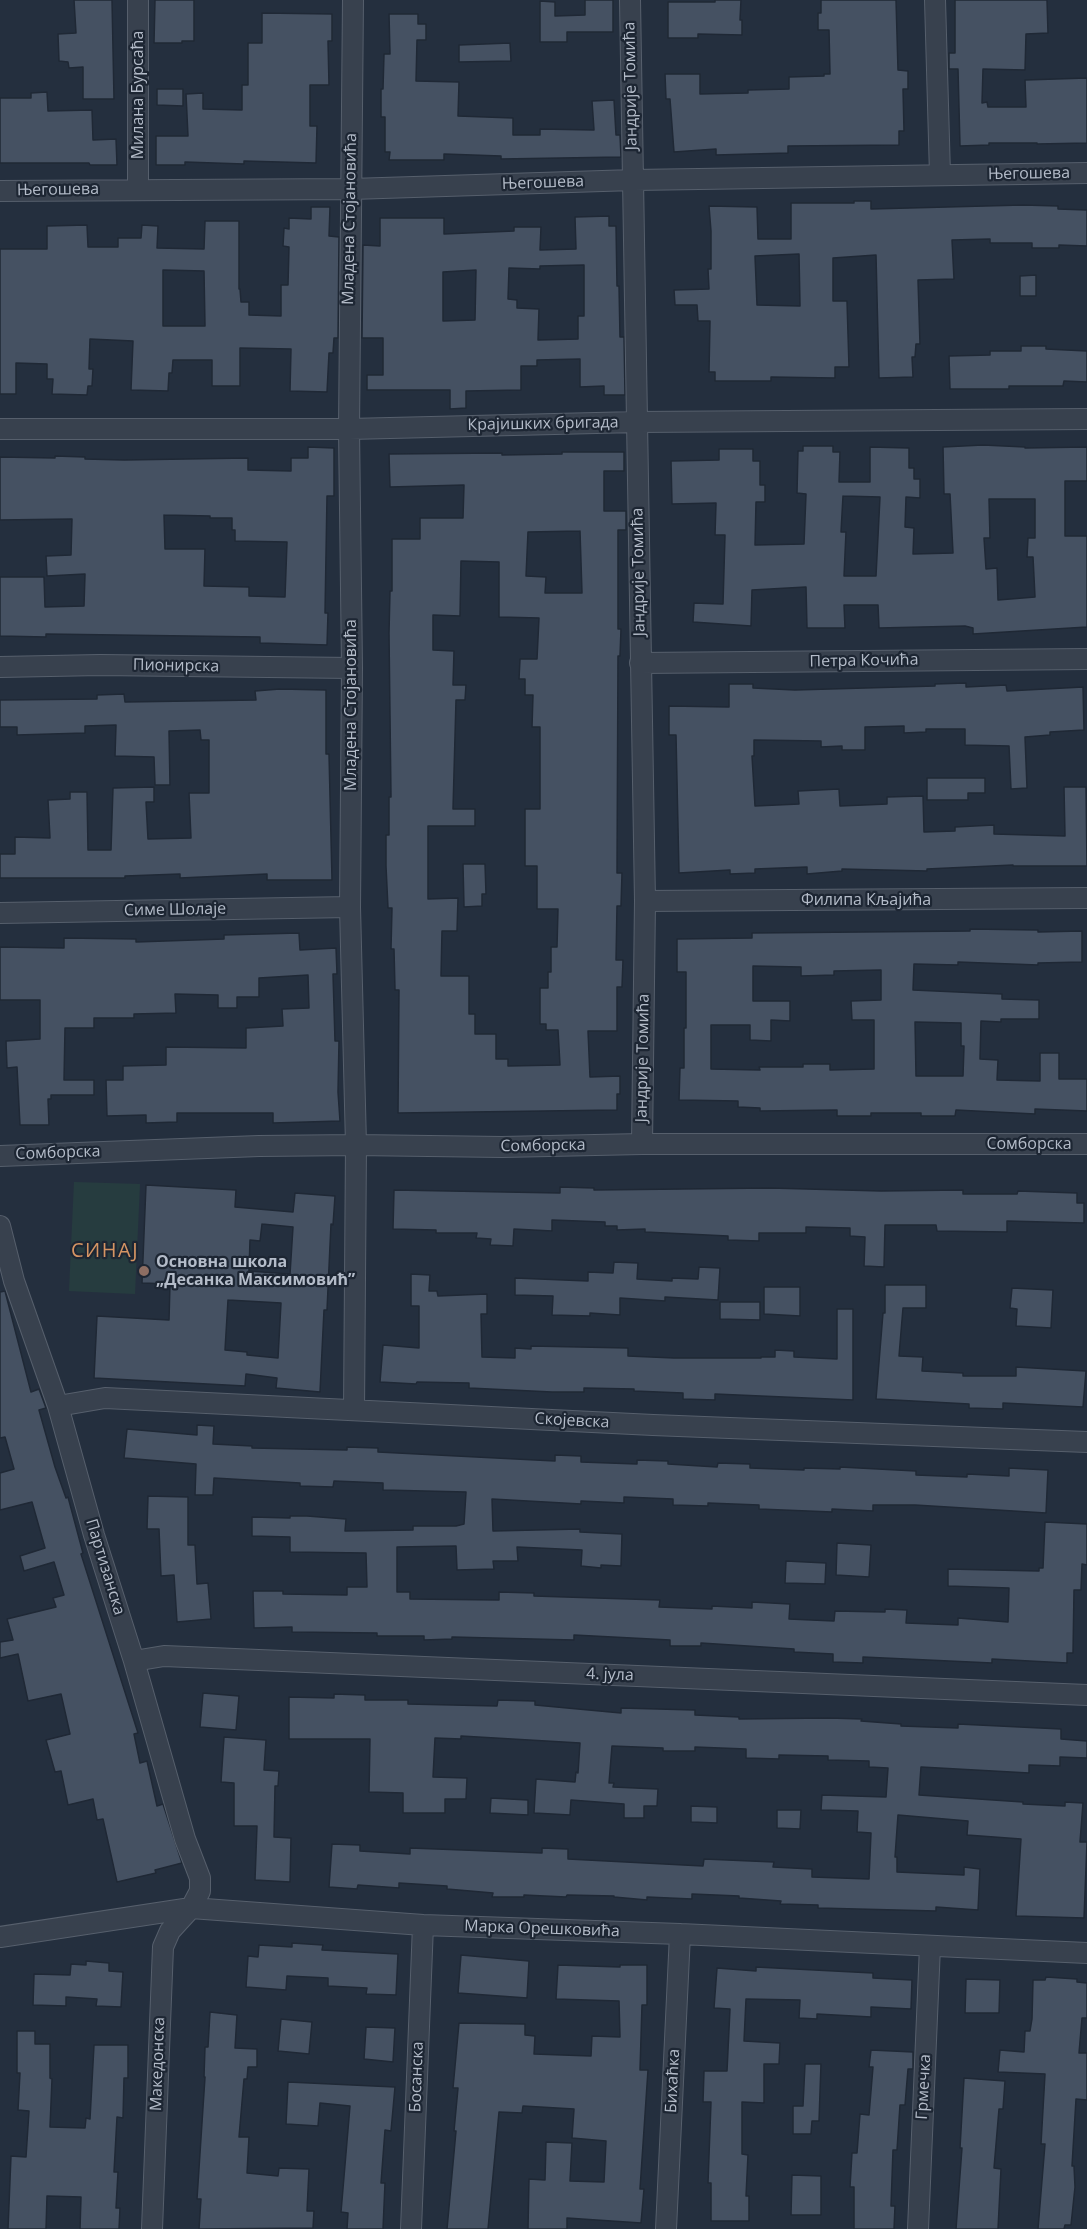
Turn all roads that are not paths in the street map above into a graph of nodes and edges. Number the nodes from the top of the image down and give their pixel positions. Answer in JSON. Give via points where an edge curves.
{"nodes":[{"id":1,"x":138,"y":0,"type":"edge"},
{"id":2,"x":353,"y":0,"type":"edge"},
{"id":3,"x":630,"y":0,"type":"edge"},
{"id":4,"x":935,"y":0,"type":"edge"},
{"id":5,"x":1087,"y":173,"type":"edge"},
{"id":6,"x":940,"y":175,"type":"junction"},
{"id":7,"x":634,"y":180,"type":"junction"},
{"id":8,"x":138,"y":189,"type":"junction"},
{"id":9,"x":351,"y":189,"type":"junction"},
{"id":10,"x":0,"y":190,"type":"edge"},
{"id":11,"x":1087,"y":419,"type":"edge"},
{"id":12,"x":636,"y":422,"type":"junction"},
{"id":13,"x":0,"y":429,"type":"edge"},
{"id":14,"x":349,"y":429,"type":"junction"},
{"id":15,"x":1087,"y":659,"type":"edge"},
{"id":16,"x":640,"y":663,"type":"junction"},
{"id":17,"x":0,"y":667,"type":"edge"},
{"id":18,"x":352,"y":668,"type":"junction"},
{"id":19,"x":1087,"y":898,"type":"edge"},
{"id":20,"x":645,"y":901,"type":"junction"},
{"id":21,"x":350,"y":907,"type":"junction"},
{"id":22,"x":0,"y":913,"type":"edge"},
{"id":23,"x":642,"y":1144,"type":"junction"},
{"id":24,"x":1087,"y":1144,"type":"edge"},
{"id":25,"x":356,"y":1145,"type":"junction"},
{"id":26,"x":0,"y":1155,"type":"edge"},
{"id":27,"x":0,"y":1226,"type":"edge"},
{"id":28,"x":58,"y":1406,"type":"junction"},
{"id":29,"x":354,"y":1410,"type":"junction"},
{"id":30,"x":1087,"y":1442,"type":"edge"},
{"id":31,"x":134,"y":1661,"type":"junction"},
{"id":32,"x":1087,"y":1695,"type":"edge"},
{"id":33,"x":191,"y":1908,"type":"junction"},
{"id":34,"x":423,"y":1924,"type":"junction"},
{"id":35,"x":680,"y":1934,"type":"junction"},
{"id":36,"x":0,"y":1937,"type":"edge"},
{"id":37,"x":930,"y":1946,"type":"junction"},
{"id":38,"x":1087,"y":1953,"type":"edge"},
{"id":39,"x":152,"y":2229,"type":"edge"},
{"id":40,"x":411,"y":2229,"type":"edge"},
{"id":41,"x":666,"y":2229,"type":"edge"},
{"id":42,"x":918,"y":2229,"type":"edge"}],
"edges":[{"from":1,"to":8,"type":"street","name":"Милана Бурсаћа"},
{"from":2,"to":9,"type":"street","name":"Младена Стојановића"},
{"from":3,"to":7,"type":"street","name":"Јандрије Томића"},
{"from":4,"to":6,"type":"street"},
{"from":5,"to":6,"type":"street","name":"Његошева"},
{"from":6,"to":7,"type":"street","name":"Његошева"},
{"from":7,"to":9,"type":"street","name":"Његошева"},
{"from":7,"to":12,"type":"street","name":"Јандрије Томића"},
{"from":8,"to":9,"type":"street","name":"Његошева"},
{"from":8,"to":10,"type":"street","name":"Његошева"},
{"from":9,"to":14,"type":"street","name":"Младена Стојановића"},
{"from":11,"to":12,"type":"street","name":"Крајишких бригада"},
{"from":12,"to":14,"type":"street","name":"Крајишких бригада"},
{"from":12,"to":16,"type":"street","name":"Јандрије Томића"},
{"from":13,"to":14,"type":"street","name":"Крајишких бригада"},
{"from":14,"to":18,"type":"street","name":"Младена Стојановића"},
{"from":15,"to":16,"type":"street","name":"Петра Кочића"},
{"from":16,"to":20,"type":"street","name":"Јандрије Томића"},
{"from":17,"to":18,"type":"street","name":"Пионирска"},
{"from":18,"to":21,"type":"street","name":"Младена Стојановића"},
{"from":19,"to":20,"type":"street","name":"Филипа Кљајића"},
{"from":20,"to":23,"type":"street","name":"Јандрије Томића"},
{"from":21,"to":22,"type":"street","name":"Симе Шолаје"},
{"from":21,"to":25,"type":"street","name":"Младена Стојановића"},
{"from":23,"to":24,"type":"street","name":"Сомборска"},
{"from":23,"to":25,"type":"street","name":"Сомборска"},
{"from":25,"to":26,"type":"street","name":"Сомборска"},
{"from":25,"to":29,"type":"street","name":"Младена Стојановића"},
{"from":27,"to":28,"type":"street","name":"Партизанска","via":[[14,1281]]},
{"from":28,"to":29,"type":"street","name":"Скојевска","via":[[105,1398]]},
{"from":28,"to":31,"type":"street","name":"Партизанска"},
{"from":29,"to":30,"type":"street","name":"Скојевска"},
{"from":31,"to":32,"type":"street","name":"4. јула","via":[[164,1656]]},
{"from":31,"to":33,"type":"street","name":"Партизанска","via":[[185,1839],[198,1868],[200,1891]]},
{"from":33,"to":34,"type":"street","name":"Марка Орешковића"},
{"from":33,"to":36,"type":"street","name":"Марка Орешковића"},
{"from":33,"to":39,"type":"street","name":"Македонска","via":[[170,1931],[163,1947]]},
{"from":34,"to":35,"type":"street","name":"Марка Орешковића"},
{"from":34,"to":40,"type":"street","name":"Босанска"},
{"from":35,"to":37,"type":"street","name":"Марка Орешковића"},
{"from":35,"to":41,"type":"street","name":"Бихаћка"},
{"from":37,"to":38,"type":"street","name":"Марка Орешковића"},
{"from":37,"to":42,"type":"street","name":"Грмечка"}]}
